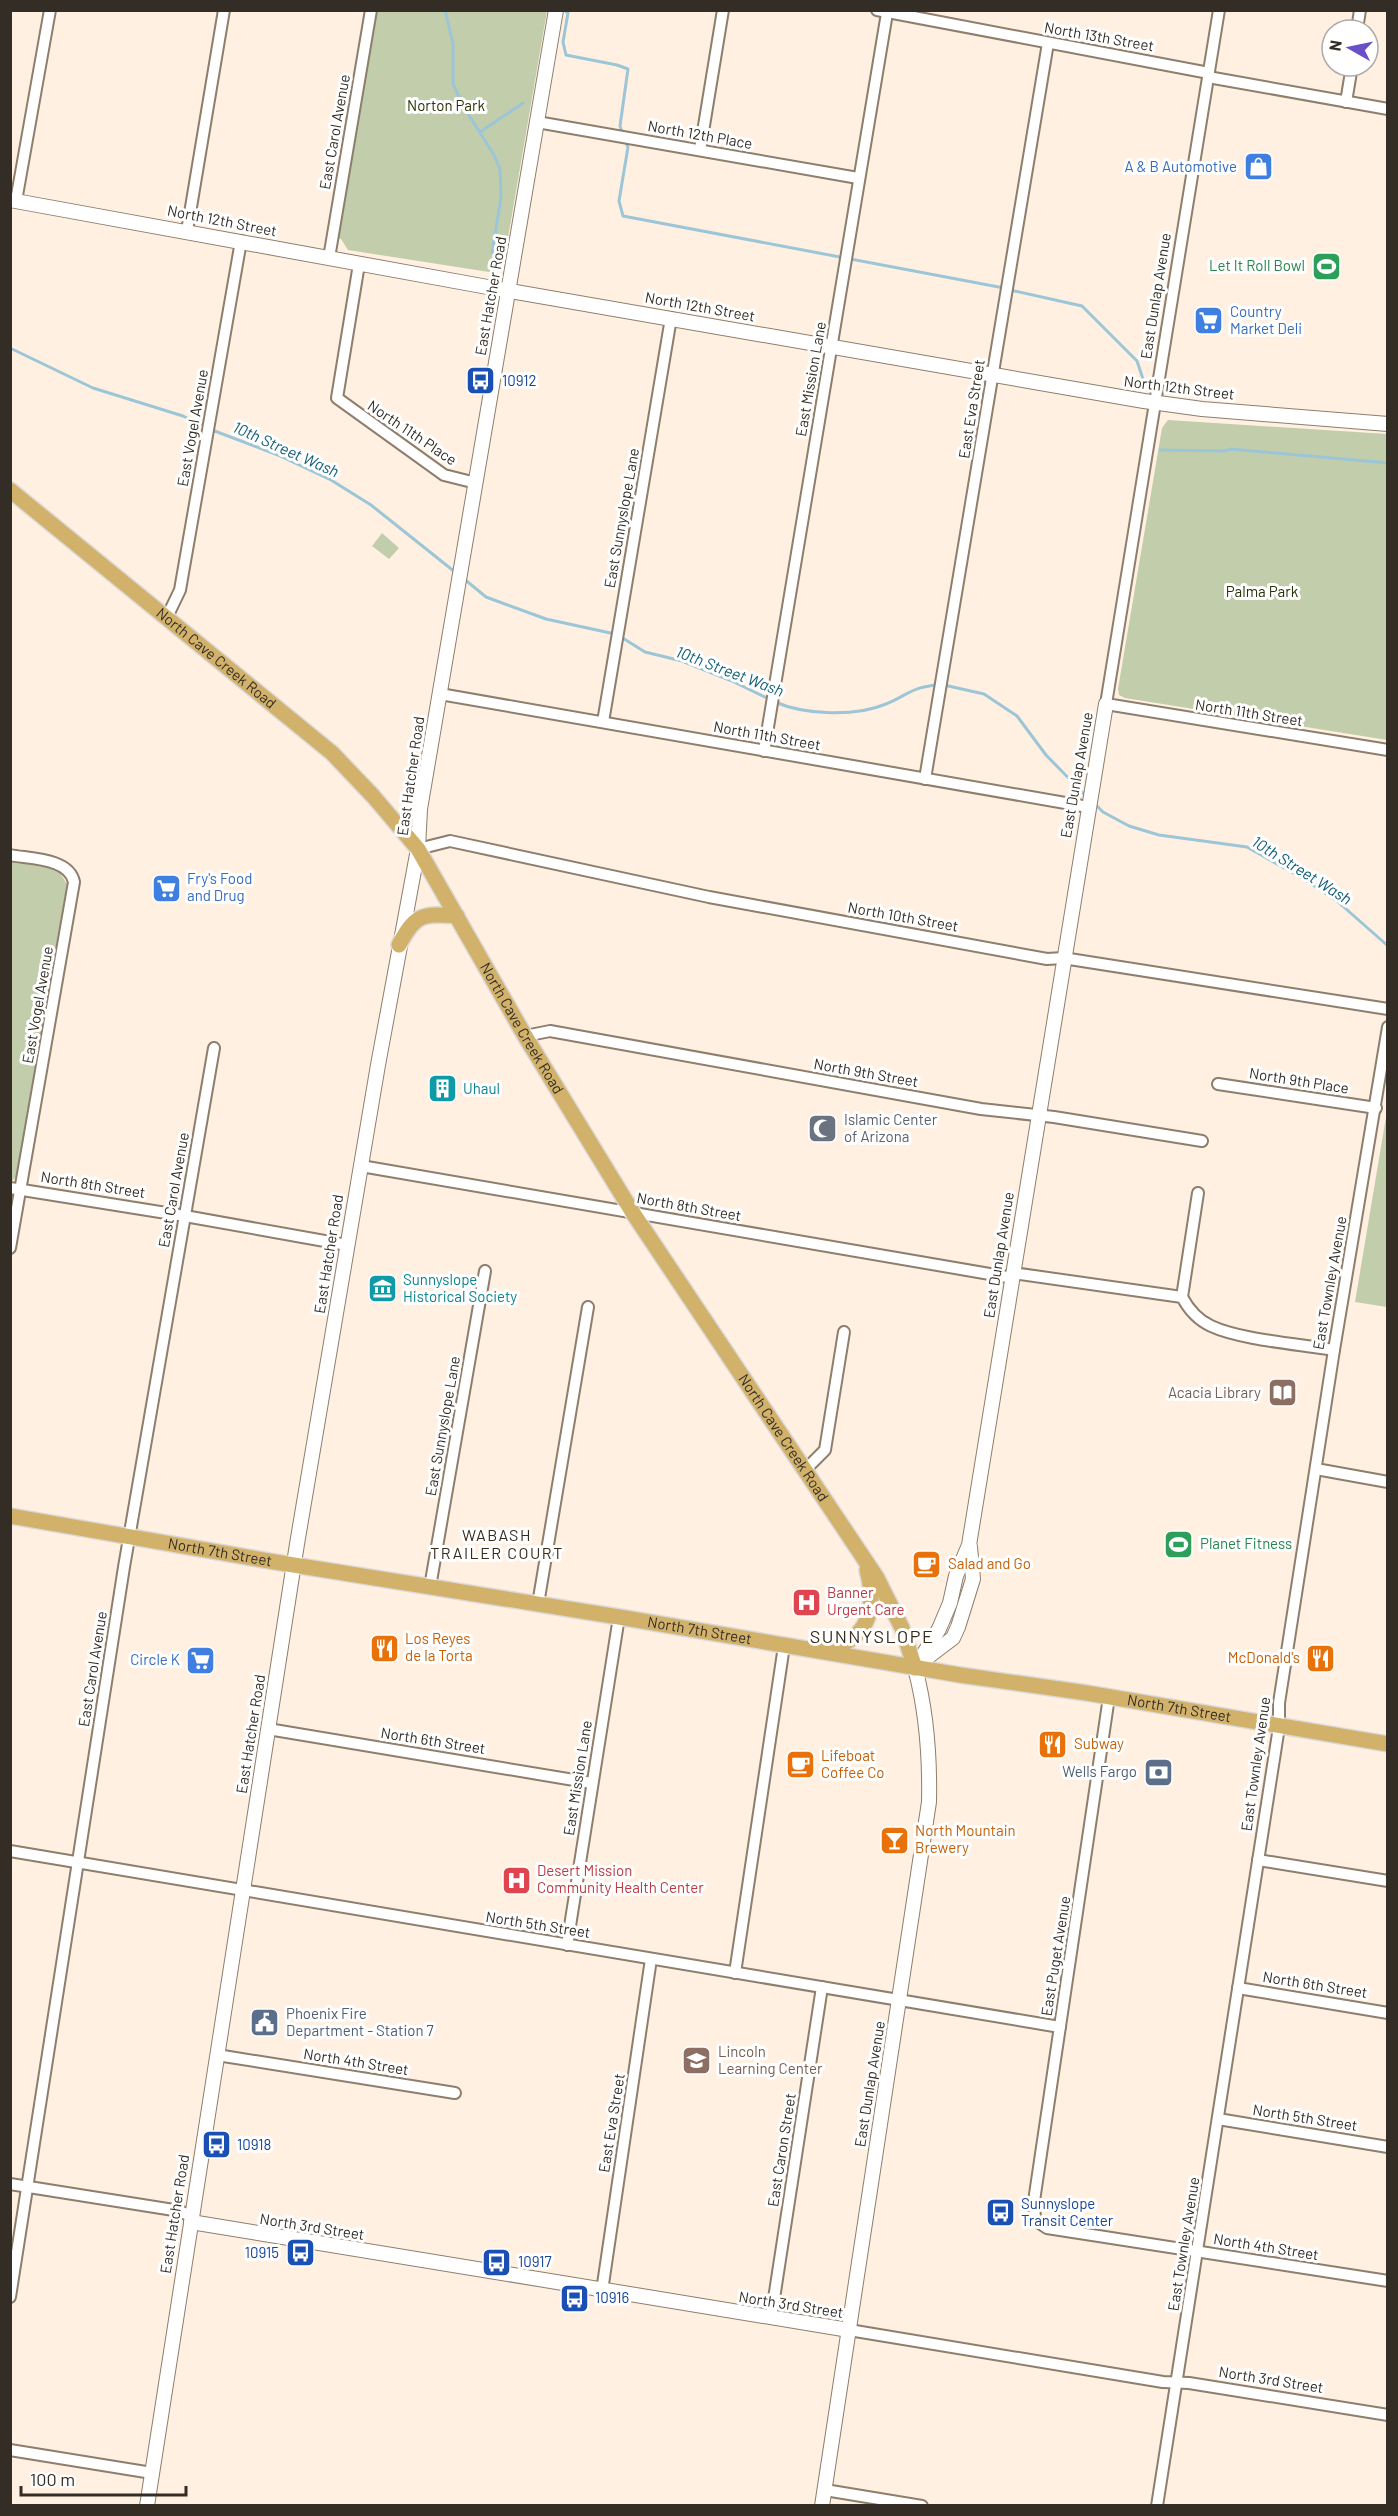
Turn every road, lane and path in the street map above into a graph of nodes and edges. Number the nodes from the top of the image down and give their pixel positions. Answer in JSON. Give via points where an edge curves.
{"nodes":[{"id":1,"x":50,"y":10,"type":"edge"},
{"id":2,"x":224,"y":10,"type":"edge"},
{"id":3,"x":371,"y":10,"type":"edge"},
{"id":4,"x":556,"y":10,"type":"edge"},
{"id":5,"x":723,"y":10,"type":"edge"},
{"id":6,"x":1219,"y":10,"type":"edge"},
{"id":7,"x":882,"y":12,"type":"edge"},
{"id":8,"x":1048,"y":43,"type":"junction"},
{"id":9,"x":1209,"y":75,"type":"junction"},
{"id":10,"x":1350,"y":78,"type":"edge"},
{"id":11,"x":1346,"y":102,"type":"junction"},
{"id":12,"x":1388,"y":109,"type":"edge"},
{"id":13,"x":537,"y":122,"type":"junction"},
{"id":14,"x":700,"y":150,"type":"junction"},
{"id":15,"x":858,"y":178,"type":"junction"},
{"id":16,"x":13,"y":200,"type":"edge"},
{"id":17,"x":187,"y":231,"type":"junction"},
{"id":18,"x":241,"y":241,"type":"junction"},
{"id":19,"x":329,"y":258,"type":"junction"},
{"id":20,"x":359,"y":264,"type":"junction"},
{"id":21,"x":509,"y":290,"type":"junction"},
{"id":22,"x":671,"y":318,"type":"junction"},
{"id":23,"x":831,"y":348,"type":"junction"},
{"id":24,"x":992,"y":376,"type":"junction"},
{"id":25,"x":1156,"y":403,"type":"junction"},
{"id":26,"x":1388,"y":424,"type":"edge"},
{"id":27,"x":476,"y":483,"type":"junction"},
{"id":28,"x":10,"y":490,"type":"edge"},
{"id":29,"x":167,"y":616,"type":"junction"},
{"id":30,"x":440,"y":694,"type":"junction"},
{"id":31,"x":1106,"y":704,"type":"junction"},
{"id":32,"x":603,"y":722,"type":"junction"},
{"id":33,"x":1388,"y":750,"type":"edge"},
{"id":34,"x":764,"y":751,"type":"junction"},
{"id":35,"x":925,"y":779,"type":"junction"},
{"id":36,"x":1088,"y":807,"type":"junction"},
{"id":37,"x":418,"y":849,"type":"junction"},
{"id":38,"x":10,"y":855,"type":"edge"},
{"id":39,"x":457,"y":916,"type":"junction"},
{"id":40,"x":399,"y":945,"type":"junction"},
{"id":41,"x":1063,"y":958,"type":"junction"},
{"id":42,"x":1388,"y":1009,"type":"edge"},
{"id":43,"x":1388,"y":1027,"type":"edge"},
{"id":44,"x":525,"y":1036,"type":"junction"},
{"id":45,"x":214,"y":1048,"type":"dead end"},
{"id":46,"x":1218,"y":1084,"type":"dead end"},
{"id":47,"x":1376,"y":1108,"type":"junction"},
{"id":48,"x":1038,"y":1116,"type":"junction"},
{"id":49,"x":1202,"y":1141,"type":"dead end"},
{"id":50,"x":361,"y":1166,"type":"junction"},
{"id":51,"x":16,"y":1188,"type":"edge"},
{"id":52,"x":1198,"y":1193,"type":"dead end"},
{"id":53,"x":633,"y":1213,"type":"junction"},
{"id":54,"x":185,"y":1216,"type":"junction"},
{"id":55,"x":347,"y":1245,"type":"junction"},
{"id":56,"x":10,"y":1248,"type":"edge"},
{"id":57,"x":485,"y":1271,"type":"dead end"},
{"id":58,"x":1013,"y":1275,"type":"junction"},
{"id":59,"x":1182,"y":1297,"type":"junction"},
{"id":60,"x":588,"y":1306,"type":"dead end"},
{"id":61,"x":843,"y":1332,"type":"dead end"},
{"id":62,"x":1334,"y":1350,"type":"junction"},
{"id":63,"x":1316,"y":1469,"type":"junction"},
{"id":64,"x":804,"y":1471,"type":"junction"},
{"id":65,"x":1388,"y":1482,"type":"edge"},
{"id":66,"x":10,"y":1516,"type":"edge"},
{"id":67,"x":130,"y":1537,"type":"junction"},
{"id":68,"x":864,"y":1558,"type":"junction"},
{"id":69,"x":294,"y":1565,"type":"junction"},
{"id":70,"x":430,"y":1587,"type":"junction"},
{"id":71,"x":538,"y":1604,"type":"junction"},
{"id":72,"x":619,"y":1617,"type":"junction"},
{"id":73,"x":784,"y":1646,"type":"junction"},
{"id":74,"x":816,"y":1652,"type":"junction"},
{"id":75,"x":915,"y":1668,"type":"junction"},
{"id":76,"x":1109,"y":1697,"type":"junction"},
{"id":77,"x":1279,"y":1727,"type":"junction"},
{"id":78,"x":268,"y":1729,"type":"junction"},
{"id":79,"x":1388,"y":1744,"type":"edge"},
{"id":80,"x":592,"y":1783,"type":"junction"},
{"id":81,"x":10,"y":1851,"type":"edge"},
{"id":82,"x":1258,"y":1860,"type":"junction"},
{"id":83,"x":78,"y":1864,"type":"junction"},
{"id":84,"x":1388,"y":1881,"type":"edge"},
{"id":85,"x":243,"y":1891,"type":"junction"},
{"id":86,"x":567,"y":1945,"type":"junction"},
{"id":87,"x":651,"y":1959,"type":"junction"},
{"id":88,"x":735,"y":1973,"type":"junction"},
{"id":89,"x":822,"y":1987,"type":"junction"},
{"id":90,"x":1238,"y":1988,"type":"junction"},
{"id":91,"x":900,"y":1999,"type":"junction"},
{"id":92,"x":1388,"y":2013,"type":"edge"},
{"id":93,"x":1060,"y":2027,"type":"junction"},
{"id":94,"x":217,"y":2055,"type":"junction"},
{"id":95,"x":455,"y":2093,"type":"dead end"},
{"id":96,"x":1218,"y":2119,"type":"junction"},
{"id":97,"x":1388,"y":2147,"type":"edge"},
{"id":98,"x":10,"y":2184,"type":"edge"},
{"id":99,"x":28,"y":2187,"type":"junction"},
{"id":100,"x":191,"y":2220,"type":"junction"},
{"id":101,"x":1035,"y":2220,"type":"joint"},
{"id":102,"x":1198,"y":2251,"type":"junction"},
{"id":103,"x":1388,"y":2281,"type":"edge"},
{"id":104,"x":602,"y":2291,"type":"junction"},
{"id":105,"x":10,"y":2296,"type":"edge"},
{"id":106,"x":771,"y":2318,"type":"junction"},
{"id":107,"x":849,"y":2330,"type":"junction"},
{"id":108,"x":1176,"y":2383,"type":"junction"},
{"id":109,"x":1388,"y":2415,"type":"edge"},
{"id":110,"x":10,"y":2450,"type":"edge"},
{"id":111,"x":152,"y":2474,"type":"junction"},
{"id":112,"x":825,"y":2490,"type":"junction"},
{"id":113,"x":147,"y":2505,"type":"edge"},
{"id":114,"x":822,"y":2505,"type":"edge"},
{"id":115,"x":922,"y":2505,"type":"edge"},
{"id":116,"x":1157,"y":2505,"type":"edge"}],
"edges":[{"from":1,"to":16,"type":"street"},
{"from":2,"to":17,"type":"street"},
{"from":3,"to":19,"type":"street","name":"East Carol Avenue"},
{"from":4,"to":13,"type":"street","name":"East Hatcher Road"},
{"from":5,"to":14,"type":"street"},
{"from":6,"to":9,"type":"street","name":"East Dunlap Avenue"},
{"from":7,"to":8,"type":"street","name":"North 13th Street"},
{"from":7,"to":15,"type":"street","name":"East Mission Lane"},
{"from":8,"to":9,"type":"street","name":"North 13th Street"},
{"from":8,"to":24,"type":"street","name":"East Eva Street"},
{"from":9,"to":11,"type":"street","name":"North 13th Street"},
{"from":9,"to":25,"type":"street","name":"East Dunlap Avenue"},
{"from":10,"to":11,"type":"street"},
{"from":11,"to":12,"type":"street","name":"North 13th Street"},
{"from":13,"to":14,"type":"street","name":"North 12th Place"},
{"from":13,"to":21,"type":"street","name":"East Hatcher Road"},
{"from":14,"to":15,"type":"street","name":"North 12th Place"},
{"from":15,"to":23,"type":"street","name":"East Mission Lane"},
{"from":16,"to":17,"type":"street","name":"North 12th Street"},
{"from":17,"to":18,"type":"street","name":"North 12th Street"},
{"from":18,"to":19,"type":"street","name":"North 12th Street"},
{"from":18,"to":29,"type":"street","name":"East Vogel Avenue","via":[[180,590]]},
{"from":19,"to":20,"type":"street","name":"North 12th Street"},
{"from":20,"to":21,"type":"street","name":"North 12th Street"},
{"from":20,"to":27,"type":"street","name":"North 11th Place","via":[[337,398],[438,472]]},
{"from":21,"to":22,"type":"street","name":"North 12th Street"},
{"from":21,"to":27,"type":"street","name":"East Hatcher Road"},
{"from":22,"to":23,"type":"street","name":"North 12th Street"},
{"from":22,"to":32,"type":"street","name":"East Sunnyslope Lane"},
{"from":23,"to":24,"type":"street","name":"North 12th Street"},
{"from":23,"to":34,"type":"street","name":"East Mission Lane"},
{"from":24,"to":25,"type":"street","name":"North 12th Street"},
{"from":24,"to":35,"type":"street","name":"East Eva Street"},
{"from":25,"to":26,"type":"street","name":"North 12th Street"},
{"from":25,"to":31,"type":"street","name":"East Dunlap Avenue"},
{"from":27,"to":30,"type":"street","name":"East Hatcher Road"},
{"from":28,"to":29,"type":"main road","name":"North Cave Creek Road"},
{"from":29,"to":37,"type":"main road","name":"North Cave Creek Road","via":[[332,753]]},
{"from":30,"to":32,"type":"street","name":"North 11th Street"},
{"from":30,"to":37,"type":"street","name":"East Hatcher Road","via":[[420,809]]},
{"from":31,"to":33,"type":"street","name":"North 11th Street"},
{"from":31,"to":36,"type":"street","name":"East Dunlap Avenue"},
{"from":32,"to":34,"type":"street","name":"North 11th Street"},
{"from":34,"to":35,"type":"street","name":"North 11th Street"},
{"from":35,"to":36,"type":"street","name":"North 11th Street"},
{"from":36,"to":41,"type":"street","name":"East Dunlap Avenue"},
{"from":37,"to":39,"type":"main road","name":"North Cave Creek Road"},
{"from":37,"to":40,"type":"street","name":"East Hatcher Road"},
{"from":37,"to":41,"type":"street","name":"North 10th Street","via":[[450,840],[709,897],[1047,959]]},
{"from":38,"to":51,"type":"street","name":"East Vogel Avenue","via":[[63,866],[73,874],[74,889]]},
{"from":39,"to":40,"type":"main road","via":[[423,916],[407,929]]},
{"from":39,"to":44,"type":"main road","name":"North Cave Creek Road"},
{"from":40,"to":50,"type":"street","name":"East Hatcher Road"},
{"from":41,"to":42,"type":"street","name":"North 10th Street"},
{"from":41,"to":48,"type":"street","name":"East Dunlap Avenue"},
{"from":43,"to":47,"type":"street","name":"East Townley Avenue"},
{"from":44,"to":48,"type":"street","name":"North 9th Street","via":[[550,1031]]},
{"from":44,"to":53,"type":"main road","name":"North Cave Creek Road"},
{"from":45,"to":54,"type":"street","name":"East Carol Avenue"},
{"from":46,"to":47,"type":"street","name":"North 9th Place"},
{"from":47,"to":62,"type":"street","name":"East Townley Avenue"},
{"from":48,"to":49,"type":"street","name":"North 9th Street"},
{"from":48,"to":58,"type":"street","name":"East Dunlap Avenue"},
{"from":50,"to":53,"type":"street","name":"North 8th Street"},
{"from":50,"to":55,"type":"street","name":"East Hatcher Road"},
{"from":51,"to":54,"type":"street","name":"North 8th Street"},
{"from":51,"to":56,"type":"street","name":"East Vogel Avenue"},
{"from":52,"to":59,"type":"street"},
{"from":53,"to":58,"type":"street","name":"North 8th Street"},
{"from":53,"to":64,"type":"main road","name":"North Cave Creek Road"},
{"from":54,"to":55,"type":"street","name":"North 8th Street"},
{"from":54,"to":67,"type":"street","name":"East Carol Avenue"},
{"from":55,"to":69,"type":"street","name":"East Hatcher Road"},
{"from":57,"to":70,"type":"street","name":"East Sunnyslope Lane"},
{"from":58,"to":59,"type":"street","name":"North 8th Street"},
{"from":58,"to":75,"type":"street","name":"East Dunlap Avenue","via":[[969,1545],[939,1629]]},
{"from":59,"to":62,"type":"street","via":[[1189,1309],[1213,1327]]},
{"from":60,"to":71,"type":"street"},
{"from":61,"to":64,"type":"street","via":[[825,1450]]},
{"from":62,"to":63,"type":"street","name":"East Townley Avenue"},
{"from":63,"to":65,"type":"street"},
{"from":63,"to":77,"type":"street","name":"East Townley Avenue","via":[[1279,1703]]},
{"from":64,"to":68,"type":"main road","name":"North Cave Creek Road"},
{"from":66,"to":67,"type":"main road","name":"North 7th Street"},
{"from":67,"to":69,"type":"main road","name":"North 7th Street"},
{"from":67,"to":83,"type":"street","name":"East Carol Avenue"},
{"from":68,"to":74,"type":"main road","via":[[870,1595],[862,1630],[837,1648]]},
{"from":68,"to":75,"type":"main road","name":"North Cave Creek Road","via":[[890,1603]]},
{"from":69,"to":70,"type":"main road","name":"North 7th Street"},
{"from":69,"to":78,"type":"street","name":"East Hatcher Road"},
{"from":70,"to":71,"type":"main road","name":"North 7th Street"},
{"from":71,"to":72,"type":"main road","name":"North 7th Street"},
{"from":72,"to":73,"type":"main road","name":"North 7th Street"},
{"from":72,"to":80,"type":"street","name":"East Mission Lane"},
{"from":73,"to":74,"type":"main road","name":"North 7th Street"},
{"from":73,"to":88,"type":"street"},
{"from":74,"to":75,"type":"main road","name":"North 7th Street"},
{"from":75,"to":76,"type":"main road","name":"North 7th Street"},
{"from":75,"to":91,"type":"street","name":"East Dunlap Avenue","via":[[928,1730],[929,1802]]},
{"from":76,"to":77,"type":"main road","name":"North 7th Street"},
{"from":76,"to":93,"type":"street","name":"East Puget Avenue"},
{"from":77,"to":79,"type":"main road","name":"North 7th Street"},
{"from":77,"to":82,"type":"street","name":"East Townley Avenue"},
{"from":78,"to":80,"type":"street","name":"North 6th Street"},
{"from":78,"to":85,"type":"street","name":"East Hatcher Road"},
{"from":80,"to":86,"type":"street","name":"East Mission Lane"},
{"from":81,"to":83,"type":"street","name":"North 5th Street"},
{"from":82,"to":84,"type":"street"},
{"from":82,"to":90,"type":"street","name":"East Townley Avenue"},
{"from":83,"to":85,"type":"street","name":"North 5th Street"},
{"from":83,"to":99,"type":"street","name":"East Carol Avenue"},
{"from":85,"to":86,"type":"street","name":"North 5th Street"},
{"from":85,"to":94,"type":"street","name":"East Hatcher Road"},
{"from":86,"to":87,"type":"street","name":"North 5th Street"},
{"from":87,"to":88,"type":"street","name":"North 5th Street"},
{"from":87,"to":104,"type":"street","name":"East Eva Street"},
{"from":88,"to":89,"type":"street","name":"North 5th Street"},
{"from":89,"to":91,"type":"street","name":"North 5th Street"},
{"from":89,"to":106,"type":"street","name":"East Caron Street"},
{"from":90,"to":92,"type":"street","name":"North 6th Street"},
{"from":90,"to":96,"type":"street","name":"East Townley Avenue"},
{"from":91,"to":93,"type":"street","name":"North 5th Street"},
{"from":91,"to":107,"type":"street","name":"East Dunlap Avenue"},
{"from":93,"to":101,"type":"street","name":"East Puget Avenue","via":[[1034,2201]]},
{"from":94,"to":95,"type":"street","name":"North 4th Street"},
{"from":94,"to":100,"type":"street","name":"East Hatcher Road"},
{"from":96,"to":97,"type":"street","name":"North 5th Street"},
{"from":96,"to":102,"type":"street","name":"East Townley Avenue"},
{"from":98,"to":99,"type":"street","name":"North 3rd Street"},
{"from":99,"to":100,"type":"street","name":"North 3rd Street","via":[[180,2211]]},
{"from":99,"to":105,"type":"street","name":"East Carol Avenue"},
{"from":100,"to":104,"type":"street","name":"North 3rd Street"},
{"from":100,"to":111,"type":"street","name":"East Hatcher Road"},
{"from":101,"to":102,"type":"street","name":"North 4th Street","via":[[1047,2228]]},
{"from":102,"to":103,"type":"street","name":"North 4th Street"},
{"from":102,"to":108,"type":"street","name":"East Townley Avenue"},
{"from":104,"to":106,"type":"street","name":"North 3rd Street"},
{"from":106,"to":107,"type":"street","name":"North 3rd Street"},
{"from":107,"to":108,"type":"street","name":"North 3rd Street"},
{"from":107,"to":112,"type":"street","name":"East Dunlap Avenue"},
{"from":108,"to":109,"type":"street","name":"North 3rd Street"},
{"from":108,"to":116,"type":"street","name":"East Townley Avenue"},
{"from":110,"to":111,"type":"street"},
{"from":111,"to":113,"type":"street","name":"East Hatcher Road"},
{"from":112,"to":114,"type":"street","name":"East Dunlap Avenue"},
{"from":112,"to":115,"type":"street"}]}
